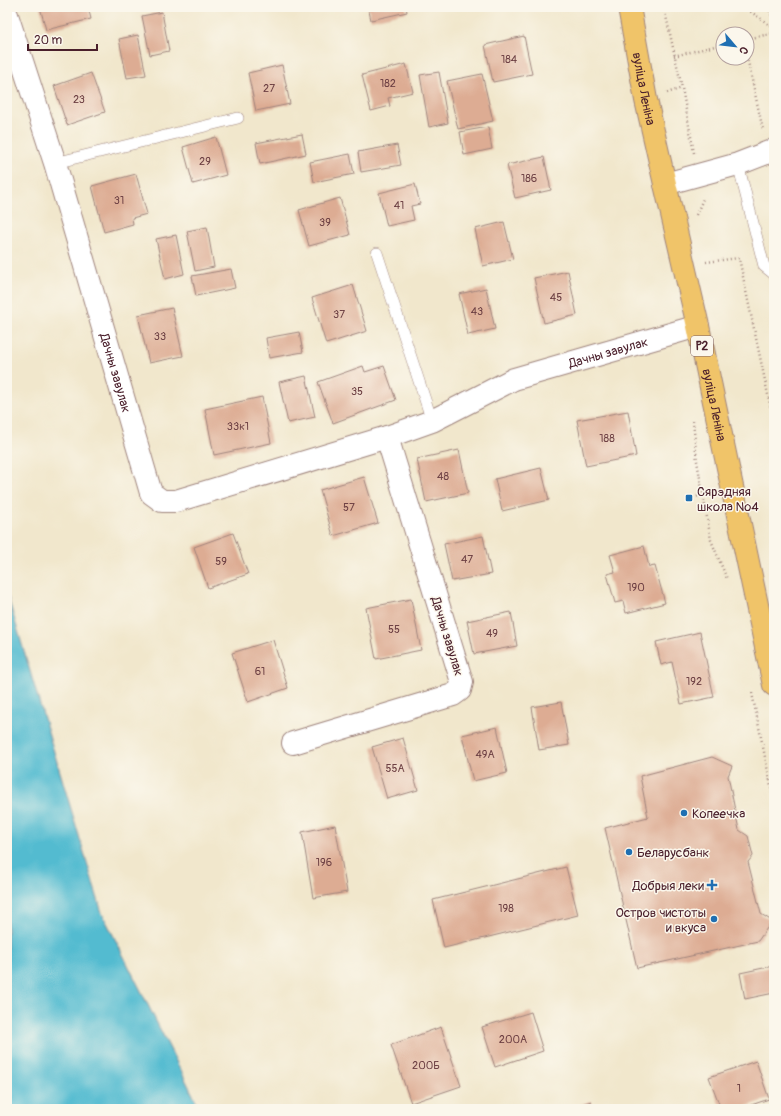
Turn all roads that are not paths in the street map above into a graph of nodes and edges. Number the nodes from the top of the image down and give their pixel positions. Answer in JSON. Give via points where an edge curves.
{"nodes":[{"id":1,"x":629,"y":7,"type":"edge"},
{"id":2,"x":7,"y":15,"type":"edge"},
{"id":3,"x":238,"y":118,"type":"dead end"},
{"id":4,"x":771,"y":151,"type":"edge"},
{"id":5,"x":54,"y":162,"type":"junction"},
{"id":6,"x":738,"y":164,"type":"junction"},
{"id":7,"x":664,"y":184,"type":"junction"},
{"id":8,"x":377,"y":253,"type":"dead end"},
{"id":9,"x":774,"y":274,"type":"edge"},
{"id":10,"x":698,"y":326,"type":"junction"},
{"id":11,"x":432,"y":421,"type":"junction"},
{"id":12,"x":387,"y":437,"type":"junction"},
{"id":13,"x":774,"y":685,"type":"edge"},
{"id":14,"x":293,"y":743,"type":"dead end"}],
"edges":[{"from":1,"to":7,"type":"main road","name":"вуліца Леніна","number":"Р2"},
{"from":2,"to":5,"type":"street","name":"Дачны завулак"},
{"from":3,"to":5,"type":"lane"},
{"from":4,"to":6,"type":"street"},
{"from":5,"to":12,"type":"street","name":"Дачны завулак","via":[[151,493],[162,501],[176,501]]},
{"from":6,"to":7,"type":"street"},
{"from":6,"to":9,"type":"lane","via":[[764,266]]},
{"from":7,"to":10,"type":"main road","name":"вуліца Леніна","number":"Р2"},
{"from":8,"to":11,"type":"lane"},
{"from":10,"to":11,"type":"street","name":"Дачны завулак","via":[[514,379]]},
{"from":10,"to":13,"type":"main road","name":"вуліца Леніна","number":"Р2"},
{"from":11,"to":12,"type":"street","name":"Дачны завулак"},
{"from":12,"to":14,"type":"street","name":"Дачны завулак","via":[[462,682],[460,690],[453,695]]}]}
